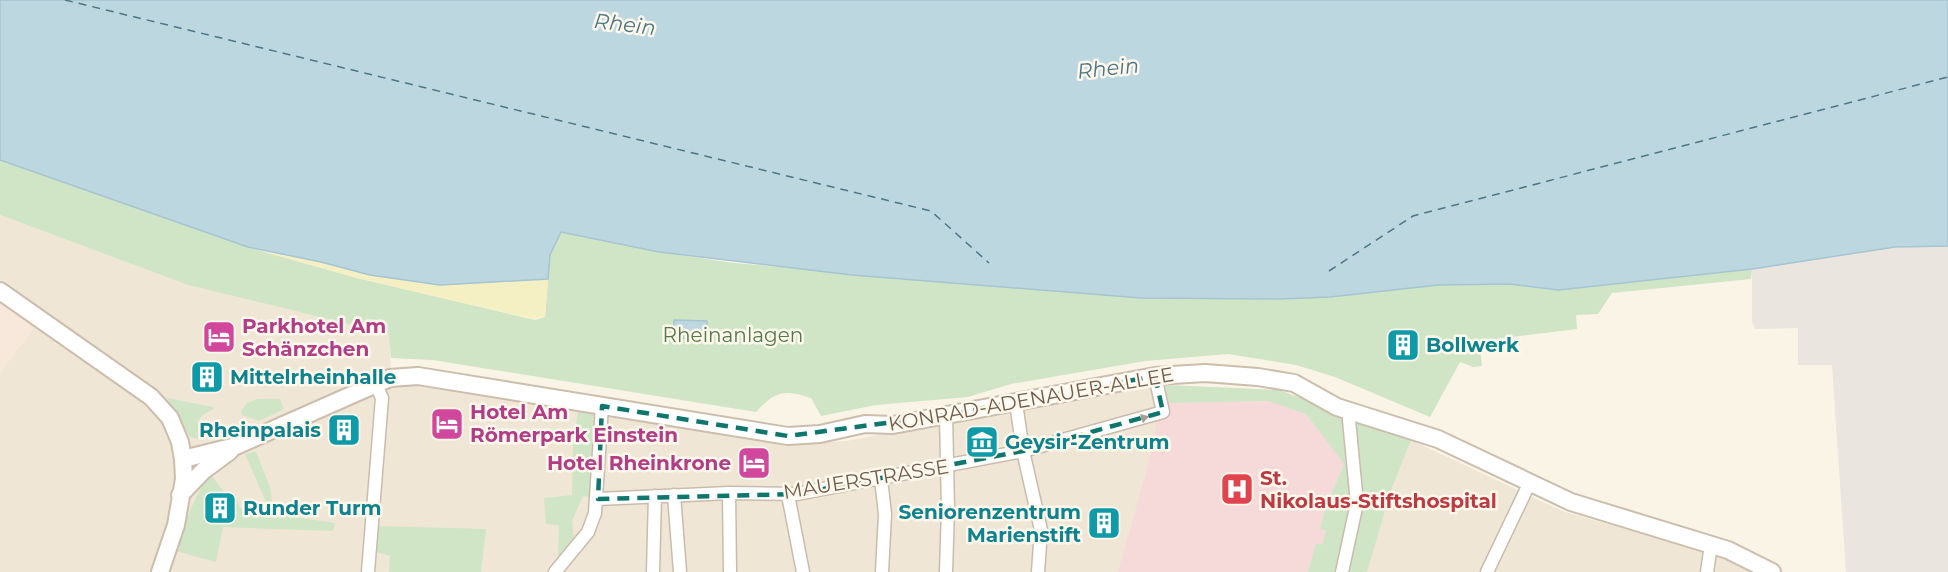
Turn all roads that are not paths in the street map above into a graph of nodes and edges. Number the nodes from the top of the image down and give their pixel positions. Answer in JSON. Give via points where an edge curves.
{"nodes":[{"id":1,"x":0,"y":291,"type":"edge"},
{"id":2,"x":1155,"y":376,"type":"junction"},
{"id":3,"x":376,"y":385,"type":"junction"},
{"id":4,"x":1016,"y":403,"type":"junction"},
{"id":5,"x":602,"y":406,"type":"junction"},
{"id":6,"x":1350,"y":412,"type":"junction"},
{"id":7,"x":946,"y":415,"type":"junction"},
{"id":8,"x":236,"y":446,"type":"junction"},
{"id":9,"x":1023,"y":451,"type":"junction"},
{"id":10,"x":183,"y":459,"type":"junction"},
{"id":11,"x":216,"y":463,"type":"junction"},
{"id":12,"x":946,"y":467,"type":"junction"},
{"id":13,"x":881,"y":479,"type":"junction"},
{"id":14,"x":1530,"y":482,"type":"junction"},
{"id":15,"x":729,"y":493,"type":"junction"},
{"id":16,"x":674,"y":495,"type":"junction"},
{"id":17,"x":788,"y":495,"type":"junction"},
{"id":18,"x":179,"y":496,"type":"junction"},
{"id":19,"x":655,"y":496,"type":"junction"},
{"id":20,"x":598,"y":499,"type":"junction"},
{"id":21,"x":1711,"y":544,"type":"junction"},
{"id":22,"x":160,"y":572,"type":"edge"},
{"id":23,"x":368,"y":572,"type":"edge"},
{"id":24,"x":555,"y":572,"type":"edge"},
{"id":25,"x":653,"y":572,"type":"edge"},
{"id":26,"x":680,"y":572,"type":"edge"},
{"id":27,"x":730,"y":572,"type":"edge"},
{"id":28,"x":803,"y":572,"type":"edge"},
{"id":29,"x":882,"y":572,"type":"edge"},
{"id":30,"x":946,"y":572,"type":"edge"},
{"id":31,"x":1038,"y":572,"type":"edge"},
{"id":32,"x":1342,"y":572,"type":"edge"},
{"id":33,"x":1487,"y":572,"type":"edge"},
{"id":34,"x":1707,"y":572,"type":"edge"},
{"id":35,"x":1772,"y":572,"type":"edge"}],
"edges":[{"from":1,"to":10,"type":"street","via":[[151,397],[170,418]]},
{"from":2,"to":4,"type":"street","name":"KONRAD-ADENAUER-ALLEE"},
{"from":2,"to":6,"type":"street","name":"KONRAD-ADENAUER-ALLEE","via":[[1205,373],[1294,383]]},
{"from":9,"to":2,"type":"street","name":"MAUERSTRASSE","one_way":true,"via":[[1163,412]]},
{"from":3,"to":5,"type":"street","name":"KONRAD-ADENAUER-ALLEE","via":[[390,378],[418,376]]},
{"from":3,"to":8,"type":"street","name":"KONRAD-ADENAUER-ALLEE"},
{"from":3,"to":23,"type":"street","via":[[382,398]]},
{"from":4,"to":7,"type":"street","name":"KONRAD-ADENAUER-ALLEE"},
{"from":4,"to":9,"type":"street"},
{"from":5,"to":7,"type":"street","name":"KONRAD-ADENAUER-ALLEE","via":[[788,436]]},
{"from":5,"to":20,"type":"street"},
{"from":6,"to":14,"type":"street","name":"KONRAD-ADENAUER-ALLEE","via":[[1417,431]]},
{"from":6,"to":32,"type":"street","via":[[1357,503]]},
{"from":7,"to":12,"type":"street"},
{"from":8,"to":10,"type":"street"},
{"from":8,"to":11,"type":"street"},
{"from":9,"to":12,"type":"street","name":"MAUERSTRASSE"},
{"from":9,"to":31,"type":"street","via":[[1041,530]]},
{"from":10,"to":11,"type":"street"},
{"from":10,"to":18,"type":"street","via":[[184,479]]},
{"from":11,"to":18,"type":"street","via":[[202,471]]},
{"from":12,"to":13,"type":"street","name":"MAUERSTRASSE"},
{"from":12,"to":30,"type":"street"},
{"from":13,"to":17,"type":"street","name":"MAUERSTRASSE"},
{"from":13,"to":29,"type":"street","via":[[885,514]]},
{"from":14,"to":21,"type":"street","name":"KONRAD-ADENAUER-ALLEE","via":[[1614,517]]},
{"from":14,"to":33,"type":"street"},
{"from":15,"to":16,"type":"street","name":"MAUERSTRASSE"},
{"from":15,"to":17,"type":"street","name":"MAUERSTRASSE"},
{"from":15,"to":27,"type":"street"},
{"from":16,"to":19,"type":"street","name":"MAUERSTRASSE"},
{"from":16,"to":26,"type":"street"},
{"from":17,"to":28,"type":"street"},
{"from":18,"to":22,"type":"street","via":[[177,525]]},
{"from":19,"to":20,"type":"street","name":"MAUERSTRASSE"},
{"from":19,"to":25,"type":"street"},
{"from":20,"to":24,"type":"street","via":[[588,532]]},
{"from":21,"to":34,"type":"street"},
{"from":21,"to":35,"type":"street","name":"KONRAD-ADENAUER-ALLEE"}]}
